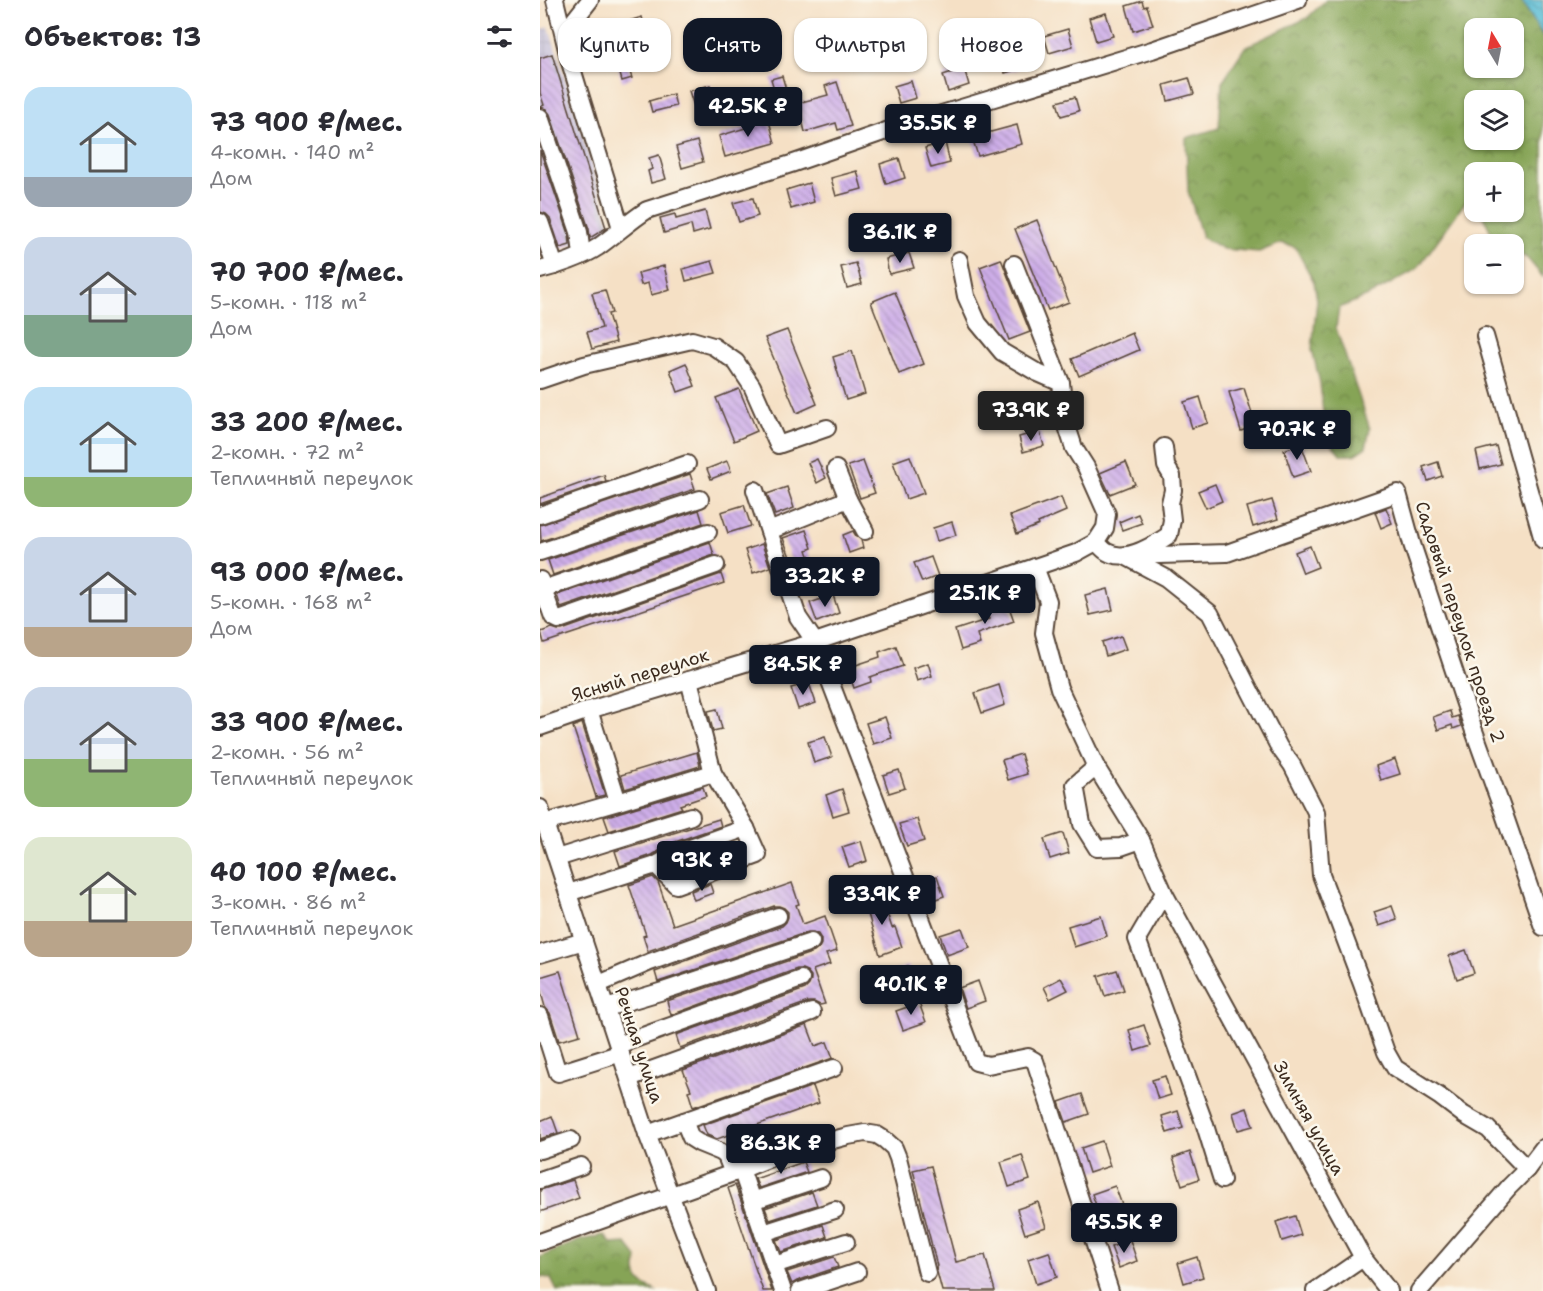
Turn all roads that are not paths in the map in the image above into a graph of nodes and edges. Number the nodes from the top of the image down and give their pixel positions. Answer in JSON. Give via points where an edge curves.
{"nodes":[{"id":1,"x":555,"y":0,"type":"edge"},
{"id":2,"x":590,"y":0,"type":"edge"},
{"id":3,"x":1298,"y":0,"type":"edge"},
{"id":4,"x":560,"y":18,"type":"edge"},
{"id":5,"x":576,"y":18,"type":"edge"},
{"id":6,"x":573,"y":72,"type":"edge"},
{"id":7,"x":540,"y":117,"type":"edge"},
{"id":8,"x":540,"y":222,"type":"edge"},
{"id":9,"x":621,"y":228,"type":"junction"},
{"id":10,"x":582,"y":254,"type":"junction"},
{"id":11,"x":959,"y":260,"type":"dead end"},
{"id":12,"x":1014,"y":264,"type":"dead end"},
{"id":13,"x":547,"y":268,"type":"edge"},
{"id":14,"x":1485,"y":336,"type":"dead end"},
{"id":15,"x":540,"y":380,"type":"edge"},
{"id":16,"x":1061,"y":383,"type":"junction"},
{"id":17,"x":827,"y":428,"type":"dead end"},
{"id":18,"x":1164,"y":447,"type":"dead end"},
{"id":19,"x":687,"y":465,"type":"dead end"},
{"id":20,"x":836,"y":470,"type":"dead end"},
{"id":21,"x":755,"y":490,"type":"dead end"},
{"id":22,"x":700,"y":499,"type":"dead end"},
{"id":23,"x":848,"y":500,"type":"junction"},
{"id":24,"x":540,"y":515,"type":"edge"},
{"id":25,"x":769,"y":531,"type":"junction"},
{"id":26,"x":865,"y":531,"type":"dead end"},
{"id":27,"x":708,"y":532,"type":"dead end"},
{"id":28,"x":1543,"y":540,"type":"edge"},
{"id":29,"x":1096,"y":542,"type":"junction"},
{"id":30,"x":540,"y":552,"type":"edge"},
{"id":31,"x":1125,"y":556,"type":"junction"},
{"id":32,"x":716,"y":565,"type":"dead end"},
{"id":33,"x":1035,"y":567,"type":"junction"},
{"id":34,"x":542,"y":584,"type":"edge"},
{"id":35,"x":816,"y":642,"type":"junction"},
{"id":36,"x":689,"y":681,"type":"junction"},
{"id":37,"x":589,"y":710,"type":"junction"},
{"id":38,"x":540,"y":727,"type":"edge"},
{"id":39,"x":1096,"y":767,"type":"junction"},
{"id":40,"x":713,"y":773,"type":"junction"},
{"id":41,"x":618,"y":802,"type":"junction"},
{"id":42,"x":691,"y":816,"type":"dead end"},
{"id":43,"x":544,"y":825,"type":"edge"},
{"id":44,"x":746,"y":828,"type":"junction"},
{"id":45,"x":1141,"y":840,"type":"junction"},
{"id":46,"x":557,"y":858,"type":"junction"},
{"id":47,"x":656,"y":865,"type":"junction"},
{"id":48,"x":568,"y":893,"type":"junction"},
{"id":49,"x":1164,"y":893,"type":"junction"},
{"id":50,"x":778,"y":916,"type":"dead end"},
{"id":51,"x":1543,"y":927,"type":"edge"},
{"id":52,"x":584,"y":941,"type":"junction"},
{"id":53,"x":811,"y":942,"type":"dead end"},
{"id":54,"x":540,"y":954,"type":"edge"},
{"id":55,"x":801,"y":979,"type":"dead end"},
{"id":56,"x":599,"y":984,"type":"junction"},
{"id":57,"x":606,"y":1008,"type":"junction"},
{"id":58,"x":812,"y":1011,"type":"dead end"},
{"id":59,"x":540,"y":1016,"type":"edge"},
{"id":60,"x":620,"y":1049,"type":"junction"},
{"id":61,"x":834,"y":1068,"type":"dead end"},
{"id":62,"x":629,"y":1078,"type":"junction"},
{"id":63,"x":684,"y":1121,"type":"junction"},
{"id":64,"x":647,"y":1134,"type":"junction"},
{"id":65,"x":571,"y":1140,"type":"dead end"},
{"id":66,"x":1543,"y":1148,"type":"edge"},
{"id":67,"x":540,"y":1150,"type":"edge"},
{"id":68,"x":581,"y":1166,"type":"dead end"},
{"id":69,"x":1527,"y":1168,"type":"junction"},
{"id":70,"x":737,"y":1171,"type":"junction"},
{"id":71,"x":821,"y":1178,"type":"dead end"},
{"id":72,"x":540,"y":1180,"type":"edge"},
{"id":73,"x":1222,"y":1180,"type":"dead end"},
{"id":74,"x":671,"y":1194,"type":"junction"},
{"id":75,"x":752,"y":1201,"type":"junction"},
{"id":76,"x":835,"y":1210,"type":"dead end"},
{"id":77,"x":763,"y":1233,"type":"junction"},
{"id":78,"x":540,"y":1242,"type":"edge"},
{"id":79,"x":846,"y":1242,"type":"dead end"},
{"id":80,"x":1363,"y":1258,"type":"junction"},
{"id":81,"x":774,"y":1265,"type":"junction"},
{"id":82,"x":857,"y":1272,"type":"dead end"},
{"id":83,"x":927,"y":1273,"type":"dead end"},
{"id":84,"x":707,"y":1291,"type":"edge"},
{"id":85,"x":783,"y":1291,"type":"edge"},
{"id":86,"x":800,"y":1291,"type":"edge"},
{"id":87,"x":1110,"y":1291,"type":"edge"},
{"id":88,"x":1315,"y":1291,"type":"edge"},
{"id":89,"x":1389,"y":1291,"type":"edge"},
{"id":90,"x":1419,"y":1291,"type":"edge"}],
"edges":[{"from":1,"to":4,"type":"street"},
{"from":2,"to":5,"type":"street"},
{"from":3,"to":9,"type":"street","via":[[647,210]]},
{"from":6,"to":9,"type":"street"},
{"from":7,"to":10,"type":"street","via":[[579,232]]},
{"from":8,"to":13,"type":"street"},
{"from":9,"to":10,"type":"street"},
{"from":10,"to":13,"type":"street"},
{"from":11,"to":16,"type":"street","via":[[966,296],[978,322],[996,345],[1038,374]]},
{"from":12,"to":16,"type":"street"},
{"from":14,"to":28,"type":"street"},
{"from":15,"to":17,"type":"street","via":[[584,365],[692,340],[713,346],[736,362],[752,386],[778,445]]},
{"from":16,"to":29,"type":"street","via":[[1065,420],[1074,448],[1107,514],[1105,528]]},
{"from":18,"to":31,"type":"street","via":[[1173,490],[1169,535]]},
{"from":19,"to":24,"type":"street"},
{"from":20,"to":23,"type":"street"},
{"from":21,"to":25,"type":"street"},
{"from":22,"to":30,"type":"street"},
{"from":23,"to":25,"type":"street"},
{"from":23,"to":26,"type":"street"},
{"from":25,"to":35,"type":"street","via":[[798,617]]},
{"from":27,"to":34,"type":"street"},
{"from":29,"to":31,"type":"street","via":[[1107,552]]},
{"from":29,"to":33,"type":"street","name":"Ясный переулок"},
{"from":31,"to":51,"type":"street","name":"Садовый переулок проезд 2","via":[[1227,553],[1398,494],[1473,728]]},
{"from":31,"to":69,"type":"street","via":[[1166,578],[1210,613],[1301,782],[1316,812],[1321,875],[1395,1068],[1488,1129]]},
{"from":32,"to":34,"type":"street","via":[[559,620],[553,617]]},
{"from":33,"to":35,"type":"street","name":"Ясный переулок"},
{"from":33,"to":39,"type":"street","name":"Зимняя улица","via":[[1048,601],[1044,633],[1059,688]]},
{"from":35,"to":36,"type":"street","name":"Ясный переулок"},
{"from":35,"to":87,"type":"street","via":[[976,1062],[988,1065],[1028,1057],[1035,1061]]},
{"from":36,"to":37,"type":"street","name":"Ясный переулок"},
{"from":36,"to":40,"type":"street"},
{"from":37,"to":38,"type":"street","name":"Ясный переулок"},
{"from":37,"to":41,"type":"street"},
{"from":39,"to":45,"type":"street","name":"Зимняя улица"},
{"from":39,"to":45,"type":"street","via":[[1075,784],[1082,824],[1097,848],[1121,847]]},
{"from":40,"to":41,"type":"street"},
{"from":40,"to":44,"type":"street"},
{"from":41,"to":43,"type":"street"},
{"from":42,"to":46,"type":"street"},
{"from":43,"to":46,"type":"street","name":"Речная улица"},
{"from":44,"to":47,"type":"street","via":[[679,852]]},
{"from":44,"to":47,"type":"street","via":[[758,855],[676,885]]},
{"from":45,"to":49,"type":"street","name":"Зимняя улица"},
{"from":46,"to":48,"type":"street","name":"Речная улица"},
{"from":47,"to":48,"type":"street"},
{"from":48,"to":52,"type":"street","name":"Речная улица"},
{"from":49,"to":73,"type":"street","via":[[1137,939]]},
{"from":49,"to":80,"type":"street","name":"Зимняя улица"},
{"from":50,"to":56,"type":"street"},
{"from":52,"to":54,"type":"street"},
{"from":52,"to":56,"type":"street","name":"Речная улица"},
{"from":53,"to":57,"type":"street"},
{"from":55,"to":60,"type":"street"},
{"from":56,"to":57,"type":"street","name":"Речная улица"},
{"from":57,"to":60,"type":"street","name":"Речная улица"},
{"from":58,"to":62,"type":"street"},
{"from":59,"to":60,"type":"street","via":[[558,1073]]},
{"from":60,"to":62,"type":"street","name":"Речная улица"},
{"from":61,"to":63,"type":"street"},
{"from":62,"to":64,"type":"street","name":"Речная улица"},
{"from":63,"to":64,"type":"street"},
{"from":63,"to":70,"type":"street","via":[[691,1138],[721,1152]]},
{"from":64,"to":74,"type":"street","name":"Речная улица"},
{"from":65,"to":67,"type":"street"},
{"from":66,"to":69,"type":"street"},
{"from":68,"to":72,"type":"street"},
{"from":69,"to":90,"type":"street"},
{"from":70,"to":74,"type":"street"},
{"from":70,"to":75,"type":"street"},
{"from":70,"to":83,"type":"street","via":[[780,1154],[848,1136],[877,1135],[894,1148],[898,1158]]},
{"from":71,"to":75,"type":"street"},
{"from":74,"to":78,"type":"street"},
{"from":74,"to":84,"type":"street","name":"Речная улица"},
{"from":75,"to":77,"type":"street"},
{"from":76,"to":77,"type":"street"},
{"from":77,"to":81,"type":"street"},
{"from":79,"to":81,"type":"street"},
{"from":80,"to":88,"type":"street"},
{"from":80,"to":89,"type":"street","name":"Зимняя улица"},
{"from":81,"to":85,"type":"street"},
{"from":82,"to":86,"type":"street"}]}
